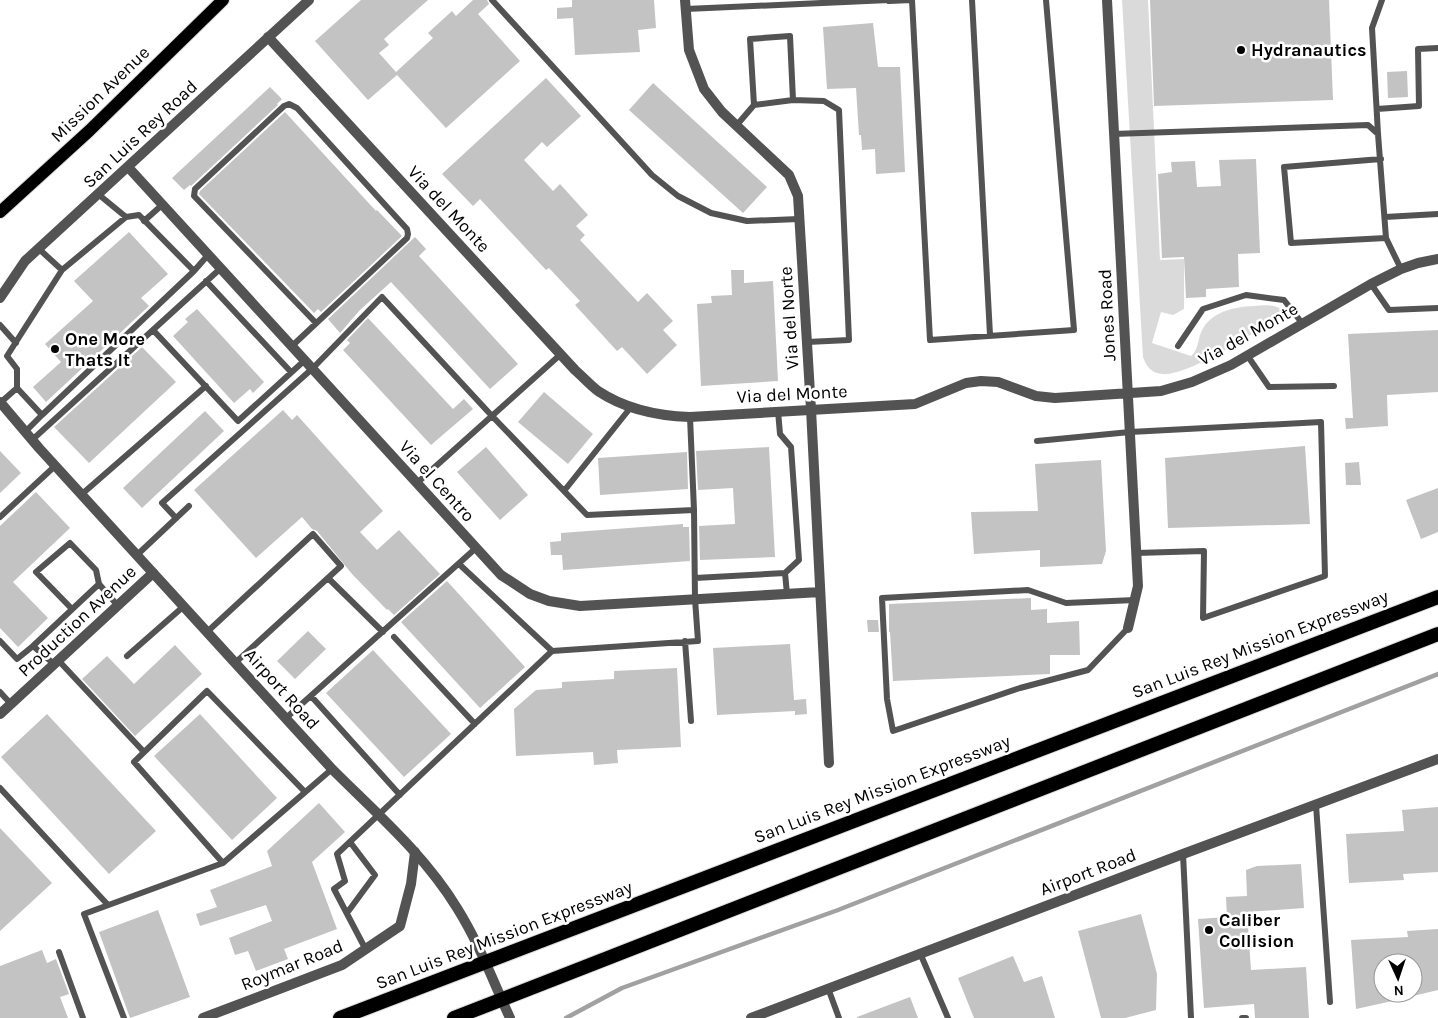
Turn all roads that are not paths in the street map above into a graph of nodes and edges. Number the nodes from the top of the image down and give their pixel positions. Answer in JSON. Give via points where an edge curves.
{"nodes":[{"id":1,"x":223,"y":0,"type":"edge"},
{"id":2,"x":309,"y":0,"type":"edge"},
{"id":3,"x":492,"y":0,"type":"edge"},
{"id":4,"x":889,"y":0,"type":"edge"},
{"id":5,"x":912,"y":0,"type":"edge"},
{"id":6,"x":916,"y":0,"type":"edge"},
{"id":7,"x":972,"y":0,"type":"edge"},
{"id":8,"x":1046,"y":0,"type":"edge"},
{"id":9,"x":1107,"y":0,"type":"edge"},
{"id":10,"x":1382,"y":0,"type":"edge"},
{"id":11,"x":686,"y":4,"type":"edge"},
{"id":12,"x":268,"y":37,"type":"junction"},
{"id":13,"x":1438,"y":48,"type":"edge"},
{"id":14,"x":793,"y":100,"type":"junction"},
{"id":15,"x":754,"y":105,"type":"junction"},
{"id":16,"x":1377,"y":109,"type":"junction"},
{"id":17,"x":736,"y":126,"type":"junction"},
{"id":18,"x":1113,"y":134,"type":"junction"},
{"id":19,"x":1378,"y":134,"type":"junction"},
{"id":20,"x":1381,"y":159,"type":"junction"},
{"id":21,"x":128,"y":168,"type":"junction"},
{"id":22,"x":98,"y":194,"type":"junction"},
{"id":23,"x":162,"y":205,"type":"junction"},
{"id":24,"x":0,"y":212,"type":"edge"},
{"id":25,"x":1438,"y":214,"type":"edge"},
{"id":26,"x":126,"y":216,"type":"junction"},
{"id":27,"x":1384,"y":217,"type":"junction"},
{"id":28,"x":799,"y":219,"type":"junction"},
{"id":29,"x":144,"y":221,"type":"junction"},
{"id":30,"x":1386,"y":238,"type":"junction"},
{"id":31,"x":39,"y":249,"type":"junction"},
{"id":32,"x":208,"y":255,"type":"junction"},
{"id":33,"x":1438,"y":259,"type":"edge"},
{"id":34,"x":221,"y":268,"type":"junction"},
{"id":35,"x":1401,"y":269,"type":"junction"},
{"id":36,"x":62,"y":270,"type":"junction"},
{"id":37,"x":194,"y":271,"type":"junction"},
{"id":38,"x":206,"y":281,"type":"junction"},
{"id":39,"x":1371,"y":284,"type":"junction"},
{"id":40,"x":0,"y":298,"type":"edge"},
{"id":41,"x":1438,"y":308,"type":"edge"},
{"id":42,"x":316,"y":323,"type":"junction"},
{"id":43,"x":1302,"y":323,"type":"junction"},
{"id":44,"x":0,"y":325,"type":"edge"},
{"id":45,"x":153,"y":330,"type":"junction"},
{"id":46,"x":990,"y":335,"type":"junction"},
{"id":47,"x":807,"y":342,"type":"junction"},
{"id":48,"x":16,"y":343,"type":"junction"},
{"id":49,"x":292,"y":346,"type":"junction"},
{"id":50,"x":1178,"y":346,"type":"dead end"},
{"id":51,"x":561,"y":354,"type":"junction"},
{"id":52,"x":1247,"y":355,"type":"junction"},
{"id":53,"x":305,"y":360,"type":"junction"},
{"id":54,"x":312,"y":368,"type":"junction"},
{"id":55,"x":291,"y":372,"type":"junction"},
{"id":56,"x":206,"y":386,"type":"junction"},
{"id":57,"x":1334,"y":386,"type":"dead end"},
{"id":58,"x":17,"y":388,"type":"junction"},
{"id":59,"x":1127,"y":394,"type":"junction"},
{"id":60,"x":0,"y":402,"type":"edge"},
{"id":61,"x":631,"y":407,"type":"junction"},
{"id":62,"x":811,"y":409,"type":"junction"},
{"id":63,"x":778,"y":411,"type":"junction"},
{"id":64,"x":42,"y":415,"type":"junction"},
{"id":65,"x":492,"y":416,"type":"junction"},
{"id":66,"x":690,"y":417,"type":"junction"},
{"id":67,"x":1130,"y":432,"type":"junction"},
{"id":68,"x":29,"y":436,"type":"junction"},
{"id":69,"x":1037,"y":441,"type":"dead end"},
{"id":70,"x":56,"y":466,"type":"junction"},
{"id":71,"x":417,"y":483,"type":"junction"},
{"id":72,"x":564,"y":491,"type":"junction"},
{"id":73,"x":82,"y":494,"type":"junction"},
{"id":74,"x":189,"y":506,"type":"dead end"},
{"id":75,"x":694,"y":510,"type":"junction"},
{"id":76,"x":0,"y":517,"type":"edge"},
{"id":77,"x":176,"y":518,"type":"junction"},
{"id":78,"x":476,"y":548,"type":"junction"},
{"id":79,"x":137,"y":554,"type":"junction"},
{"id":80,"x":1136,"y":554,"type":"junction"},
{"id":81,"x":459,"y":564,"type":"junction"},
{"id":82,"x":154,"y":573,"type":"junction"},
{"id":83,"x":785,"y":574,"type":"junction"},
{"id":84,"x":328,"y":578,"type":"junction"},
{"id":85,"x":695,"y":578,"type":"junction"},
{"id":86,"x":99,"y":584,"type":"junction"},
{"id":87,"x":820,"y":592,"type":"junction"},
{"id":88,"x":787,"y":594,"type":"junction"},
{"id":89,"x":1438,"y":597,"type":"edge"},
{"id":90,"x":695,"y":599,"type":"junction"},
{"id":91,"x":1135,"y":600,"type":"junction"},
{"id":92,"x":118,"y":606,"type":"junction"},
{"id":93,"x":184,"y":606,"type":"junction"},
{"id":94,"x":72,"y":609,"type":"junction"},
{"id":95,"x":1128,"y":628,"type":"joint"},
{"id":96,"x":207,"y":632,"type":"junction"},
{"id":97,"x":383,"y":632,"type":"junction"},
{"id":98,"x":1438,"y":634,"type":"edge"},
{"id":99,"x":394,"y":637,"type":"dead end"},
{"id":100,"x":0,"y":641,"type":"edge"},
{"id":101,"x":685,"y":642,"type":"junction"},
{"id":102,"x":33,"y":646,"type":"junction"},
{"id":103,"x":552,"y":651,"type":"junction"},
{"id":104,"x":127,"y":656,"type":"dead end"},
{"id":105,"x":56,"y":662,"type":"junction"},
{"id":106,"x":235,"y":663,"type":"junction"},
{"id":107,"x":0,"y":692,"type":"edge"},
{"id":108,"x":311,"y":696,"type":"junction"},
{"id":109,"x":11,"y":704,"type":"junction"},
{"id":110,"x":0,"y":714,"type":"edge"},
{"id":111,"x":286,"y":718,"type":"junction"},
{"id":112,"x":692,"y":721,"type":"dead end"},
{"id":113,"x":474,"y":724,"type":"junction"},
{"id":114,"x":144,"y":752,"type":"junction"},
{"id":115,"x":1438,"y":759,"type":"edge"},
{"id":116,"x":829,"y":763,"type":"dead end"},
{"id":117,"x":332,"y":769,"type":"junction"},
{"id":118,"x":0,"y":788,"type":"edge"},
{"id":119,"x":305,"y":792,"type":"junction"},
{"id":120,"x":400,"y":795,"type":"junction"},
{"id":121,"x":1316,"y":805,"type":"junction"},
{"id":122,"x":378,"y":816,"type":"junction"},
{"id":123,"x":350,"y":842,"type":"junction"},
{"id":124,"x":415,"y":852,"type":"junction"},
{"id":125,"x":1183,"y":854,"type":"junction"},
{"id":126,"x":223,"y":863,"type":"junction"},
{"id":127,"x":108,"y":906,"type":"junction"},
{"id":128,"x":347,"y":914,"type":"junction"},
{"id":129,"x":366,"y":950,"type":"junction"},
{"id":130,"x":59,"y":952,"type":"dead end"},
{"id":131,"x":920,"y":954,"type":"junction"},
{"id":132,"x":487,"y":962,"type":"junction"},
{"id":133,"x":828,"y":988,"type":"junction"},
{"id":134,"x":502,"y":1000,"type":"junction"},
{"id":135,"x":1330,"y":1002,"type":"dead end"},
{"id":136,"x":774,"y":1014,"type":"edge"},
{"id":137,"x":83,"y":1018,"type":"edge"},
{"id":138,"x":124,"y":1018,"type":"edge"},
{"id":139,"x":203,"y":1018,"type":"edge"},
{"id":140,"x":340,"y":1018,"type":"edge"},
{"id":141,"x":454,"y":1018,"type":"edge"},
{"id":142,"x":510,"y":1018,"type":"edge"},
{"id":143,"x":751,"y":1018,"type":"edge"},
{"id":144,"x":839,"y":1018,"type":"edge"},
{"id":145,"x":948,"y":1018,"type":"edge"},
{"id":146,"x":1191,"y":1018,"type":"edge"},
{"id":147,"x":1242,"y":1018,"type":"edge"},
{"id":148,"x":1246,"y":1018,"type":"edge"}],
"edges":[{"from":1,"to":24,"type":"main road","name":"Mission Avenue"},
{"from":2,"to":12,"type":"street","name":"San Luis Rey Road"},
{"from":3,"to":28,"type":"lane","via":[[652,175],[678,196],[710,212],[747,221]]},
{"from":4,"to":5,"type":"lane"},
{"from":4,"to":11,"type":"lane"},
{"from":5,"to":6,"type":"lane"},
{"from":5,"to":46,"type":"lane","via":[[930,340]]},
{"from":7,"to":46,"type":"lane"},
{"from":8,"to":46,"type":"lane","via":[[1074,330]]},
{"from":9,"to":18,"type":"street","name":"Jones Road"},
{"from":10,"to":16,"type":"lane","via":[[1372,28]]},
{"from":11,"to":17,"type":"street","name":"Via del Norte","via":[[689,50],[704,89]]},
{"from":12,"to":21,"type":"street","name":"San Luis Rey Road"},
{"from":12,"to":51,"type":"street","name":"Via del Monte"},
{"from":13,"to":16,"type":"lane","via":[[1418,49],[1419,106]]},
{"from":14,"to":15,"type":"lane"},
{"from":14,"to":15,"type":"lane","via":[[790,36],[750,39]]},
{"from":14,"to":47,"type":"lane","via":[[824,101],[839,110],[849,340]]},
{"from":15,"to":17,"type":"lane"},
{"from":16,"to":19,"type":"lane"},
{"from":17,"to":28,"type":"street","name":"Via del Norte","via":[[789,174],[798,196]]},
{"from":18,"to":19,"type":"lane","via":[[1368,125]]},
{"from":18,"to":59,"type":"street","name":"Jones Road"},
{"from":19,"to":20,"type":"lane"},
{"from":20,"to":27,"type":"lane"},
{"from":20,"to":30,"type":"lane","via":[[1284,167],[1291,243]]},
{"from":21,"to":22,"type":"street","name":"San Luis Rey Road"},
{"from":21,"to":23,"type":"street","name":"Via el Centro"},
{"from":22,"to":26,"type":"lane"},
{"from":22,"to":31,"type":"street","name":"San Luis Rey Road"},
{"from":23,"to":29,"type":"lane"},
{"from":23,"to":32,"type":"street","name":"Via el Centro"},
{"from":25,"to":27,"type":"lane"},
{"from":26,"to":29,"type":"lane","via":[[139,215]]},
{"from":26,"to":36,"type":"lane"},
{"from":27,"to":30,"type":"lane"},
{"from":28,"to":47,"type":"street","name":"Via del Norte"},
{"from":29,"to":37,"type":"lane"},
{"from":30,"to":35,"type":"lane"},
{"from":31,"to":36,"type":"lane"},
{"from":31,"to":40,"type":"street","name":"San Luis Rey Road","via":[[25,261]]},
{"from":32,"to":34,"type":"street","name":"Via el Centro"},
{"from":32,"to":37,"type":"lane"},
{"from":33,"to":35,"type":"street","name":"Via del Monte"},
{"from":34,"to":38,"type":"lane"},
{"from":34,"to":49,"type":"street","name":"Via el Centro"},
{"from":35,"to":39,"type":"street","name":"Via del Monte"},
{"from":36,"to":48,"type":"lane"},
{"from":37,"to":64,"type":"lane"},
{"from":38,"to":45,"type":"lane"},
{"from":38,"to":55,"type":"lane"},
{"from":39,"to":41,"type":"lane","via":[[1389,310]]},
{"from":39,"to":43,"type":"street","name":"Via del Monte"},
{"from":42,"to":42,"type":"lane","via":[[408,234],[407,229],[297,108],[289,104],[195,189],[194,196]]},
{"from":42,"to":49,"type":"lane"},
{"from":43,"to":50,"type":"lane","via":[[1284,300],[1246,295],[1203,309]]},
{"from":43,"to":52,"type":"street","name":"Via del Monte"},
{"from":44,"to":48,"type":"lane"},
{"from":45,"to":56,"type":"lane"},
{"from":45,"to":68,"type":"lane"},
{"from":47,"to":62,"type":"street","name":"Via del Norte"},
{"from":48,"to":58,"type":"lane","via":[[7,356],[17,370]]},
{"from":49,"to":53,"type":"street","name":"Via el Centro"},
{"from":51,"to":61,"type":"street","name":"Via del Monte","via":[[599,391]]},
{"from":51,"to":65,"type":"lane"},
{"from":52,"to":57,"type":"lane","via":[[1269,387]]},
{"from":52,"to":59,"type":"street","name":"Via del Monte","via":[[1192,382],[1161,391]]},
{"from":53,"to":54,"type":"street","name":"Via el Centro"},
{"from":53,"to":55,"type":"lane"},
{"from":54,"to":65,"type":"lane","via":[[382,297]]},
{"from":54,"to":71,"type":"street","name":"Via el Centro"},
{"from":54,"to":77,"type":"lane","via":[[162,504]]},
{"from":55,"to":56,"type":"lane","via":[[238,421]]},
{"from":56,"to":73,"type":"lane"},
{"from":58,"to":60,"type":"lane"},
{"from":58,"to":64,"type":"lane"},
{"from":59,"to":62,"type":"street","name":"Via del Monte","via":[[1055,398],[1036,396],[998,382],[981,380],[915,404]]},
{"from":59,"to":67,"type":"street","name":"Jones Road"},
{"from":60,"to":68,"type":"street","name":"Airport Road"},
{"from":61,"to":66,"type":"street","name":"Via del Monte","via":[[666,416]]},
{"from":61,"to":72,"type":"lane"},
{"from":62,"to":63,"type":"street","name":"Via del Monte"},
{"from":62,"to":87,"type":"street","name":"Via del Norte"},
{"from":63,"to":66,"type":"street","name":"Via del Monte"},
{"from":63,"to":83,"type":"lane","via":[[780,434],[792,447],[799,560]]},
{"from":64,"to":68,"type":"lane"},
{"from":65,"to":71,"type":"lane"},
{"from":65,"to":72,"type":"lane"},
{"from":66,"to":75,"type":"lane"},
{"from":67,"to":69,"type":"lane"},
{"from":67,"to":80,"type":"street","name":"Jones Road"},
{"from":67,"to":80,"type":"lane","via":[[1321,422],[1325,576],[1203,618],[1204,551]]},
{"from":68,"to":70,"type":"street","name":"Airport Road"},
{"from":70,"to":73,"type":"street","name":"Airport Road"},
{"from":70,"to":76,"type":"lane"},
{"from":71,"to":78,"type":"street","name":"Via el Centro"},
{"from":72,"to":75,"type":"lane","via":[[586,515]]},
{"from":73,"to":79,"type":"street","name":"Airport Road"},
{"from":74,"to":77,"type":"lane"},
{"from":75,"to":85,"type":"lane"},
{"from":77,"to":79,"type":"lane"},
{"from":78,"to":81,"type":"lane"},
{"from":78,"to":90,"type":"street","name":"Via el Centro","via":[[501,575],[530,594],[548,601],[580,606]]},
{"from":79,"to":82,"type":"street","name":"Airport Road"},
{"from":80,"to":91,"type":"street","name":"Jones Road","via":[[1138,586]]},
{"from":81,"to":97,"type":"lane"},
{"from":81,"to":103,"type":"lane"},
{"from":82,"to":92,"type":"street","name":"Production Avenue"},
{"from":82,"to":93,"type":"street","name":"Airport Road"},
{"from":83,"to":85,"type":"lane"},
{"from":83,"to":88,"type":"lane"},
{"from":84,"to":96,"type":"lane","via":[[341,566],[313,534]]},
{"from":84,"to":97,"type":"lane"},
{"from":84,"to":106,"type":"lane"},
{"from":85,"to":90,"type":"lane"},
{"from":86,"to":92,"type":"lane"},
{"from":86,"to":94,"type":"lane"},
{"from":86,"to":94,"type":"lane","via":[[96,570],[70,543],[36,572]]},
{"from":87,"to":88,"type":"street","name":"Via el Centro"},
{"from":87,"to":116,"type":"street","name":"Via del Norte"},
{"from":88,"to":90,"type":"street","name":"Via el Centro"},
{"from":89,"to":132,"type":"highway","name":"San Luis Rey Mission Expressway"},
{"from":90,"to":101,"type":"lane","via":[[698,641]]},
{"from":91,"to":95,"type":"street","name":"Jones Road"},
{"from":91,"to":95,"type":"lane","via":[[1066,603],[1028,590],[882,598],[887,699],[893,731],[1020,688],[1088,670]]},
{"from":92,"to":105,"type":"street","name":"Production Avenue"},
{"from":93,"to":96,"type":"street","name":"Airport Road"},
{"from":93,"to":104,"type":"lane"},
{"from":94,"to":102,"type":"lane"},
{"from":96,"to":106,"type":"street","name":"Airport Road"},
{"from":97,"to":108,"type":"lane"},
{"from":98,"to":134,"type":"highway"},
{"from":99,"to":113,"type":"lane"},
{"from":100,"to":102,"type":"lane","via":[[17,659]]},
{"from":101,"to":103,"type":"lane"},
{"from":101,"to":112,"type":"lane"},
{"from":102,"to":105,"type":"lane"},
{"from":103,"to":113,"type":"lane"},
{"from":105,"to":109,"type":"street","name":"Production Avenue"},
{"from":105,"to":114,"type":"lane"},
{"from":106,"to":111,"type":"street","name":"Airport Road"},
{"from":107,"to":109,"type":"lane"},
{"from":108,"to":111,"type":"lane"},
{"from":108,"to":120,"type":"lane"},
{"from":109,"to":110,"type":"street","name":"Production Avenue"},
{"from":111,"to":117,"type":"street","name":"Airport Road"},
{"from":113,"to":120,"type":"lane"},
{"from":114,"to":119,"type":"lane","via":[[207,691]]},
{"from":114,"to":126,"type":"lane","via":[[134,762]]},
{"from":115,"to":121,"type":"street","name":"Airport Road"},
{"from":117,"to":119,"type":"lane"},
{"from":117,"to":122,"type":"street","name":"Airport Road"},
{"from":118,"to":127,"type":"lane"},
{"from":119,"to":126,"type":"lane"},
{"from":120,"to":122,"type":"lane"},
{"from":121,"to":125,"type":"street","name":"Airport Road"},
{"from":121,"to":135,"type":"lane"},
{"from":122,"to":123,"type":"lane"},
{"from":122,"to":124,"type":"street","name":"Airport Road","via":[[394,828]]},
{"from":123,"to":128,"type":"lane","via":[[337,854],[345,881],[334,888]]},
{"from":123,"to":128,"type":"lane","via":[[375,875]]},
{"from":124,"to":129,"type":"street","name":"Roymar Road","via":[[400,926]]},
{"from":124,"to":132,"type":"street","name":"Airport Road","via":[[456,906]]},
{"from":125,"to":131,"type":"street","name":"Airport Road"},
{"from":125,"to":146,"type":"lane"},
{"from":126,"to":127,"type":"lane"},
{"from":127,"to":138,"type":"lane","via":[[84,914]]},
{"from":128,"to":129,"type":"lane"},
{"from":129,"to":139,"type":"street","name":"Roymar Road","via":[[342,965]]},
{"from":130,"to":137,"type":"lane"},
{"from":131,"to":133,"type":"street","name":"Airport Road"},
{"from":131,"to":145,"type":"lane"},
{"from":132,"to":134,"type":"street","name":"Airport Road"},
{"from":132,"to":140,"type":"highway","name":"San Luis Rey Mission Expressway"},
{"from":133,"to":136,"type":"street","name":"Airport Road"},
{"from":133,"to":144,"type":"lane"},
{"from":134,"to":141,"type":"highway"},
{"from":134,"to":142,"type":"street","name":"Airport Road"},
{"from":136,"to":143,"type":"street","name":"Airport Road"},
{"from":147,"to":148,"type":"lane"}]}
